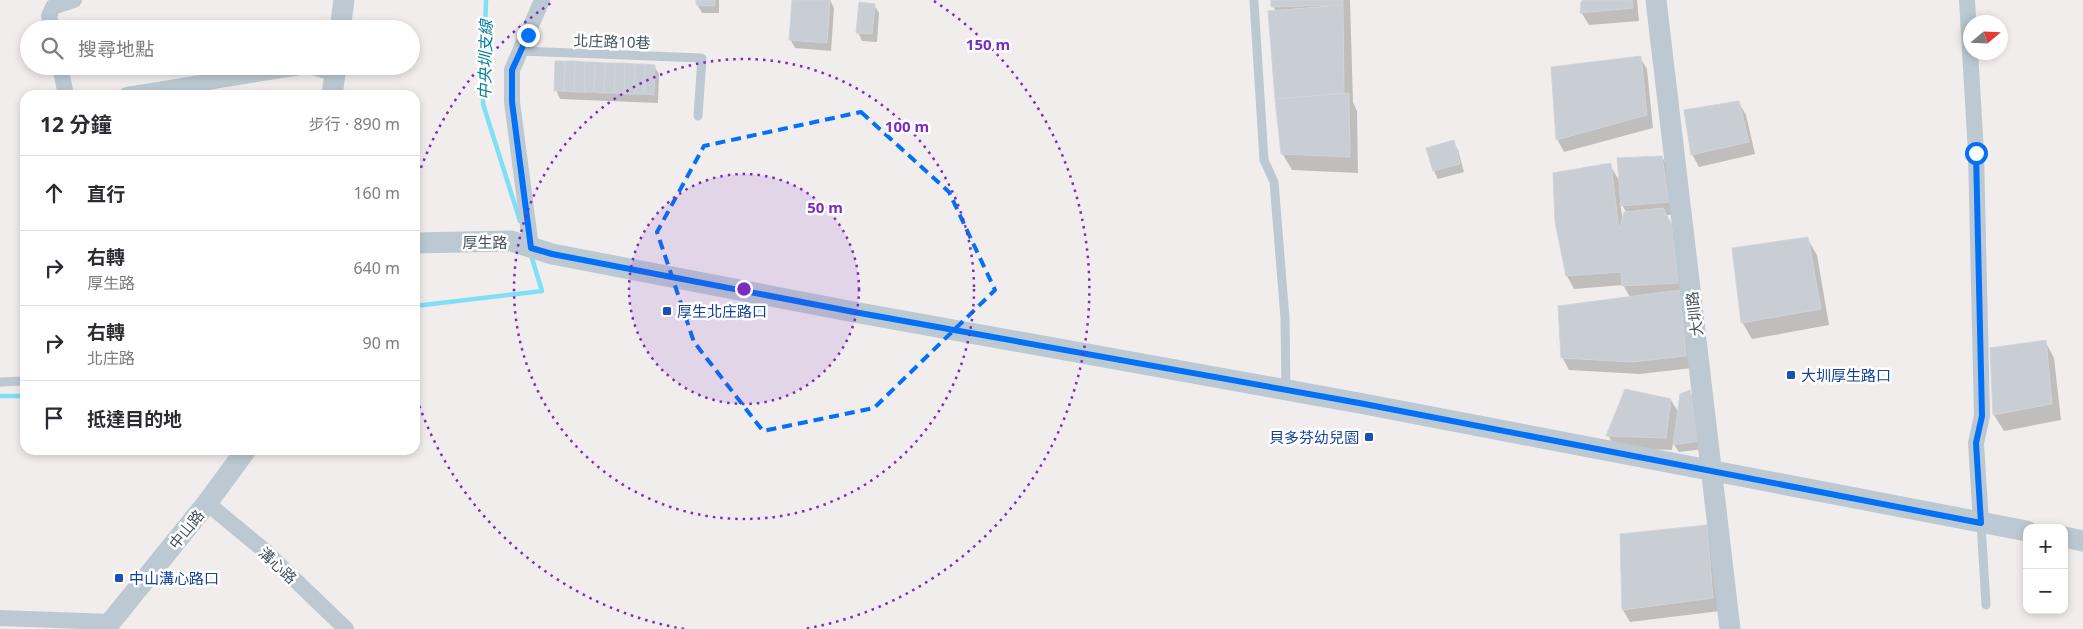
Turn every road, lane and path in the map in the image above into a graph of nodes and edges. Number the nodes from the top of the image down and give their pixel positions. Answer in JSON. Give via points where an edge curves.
{"nodes":[{"id":1,"x":74,"y":0,"type":"edge"},
{"id":2,"x":344,"y":0,"type":"edge"},
{"id":3,"x":542,"y":0,"type":"edge"},
{"id":4,"x":1656,"y":0,"type":"edge"},
{"id":5,"x":1967,"y":0,"type":"edge"},
{"id":6,"x":1254,"y":1,"type":"edge"},
{"id":7,"x":51,"y":20,"type":"edge"},
{"id":8,"x":341,"y":20,"type":"edge"},
{"id":9,"x":520,"y":51,"type":"junction"},
{"id":10,"x":62,"y":75,"type":"edge"},
{"id":11,"x":250,"y":75,"type":"edge"},
{"id":12,"x":335,"y":75,"type":"edge"},
{"id":13,"x":65,"y":90,"type":"edge"},
{"id":14,"x":158,"y":90,"type":"edge"},
{"id":15,"x":333,"y":90,"type":"edge"},
{"id":16,"x":698,"y":116,"type":"dead end"},
{"id":17,"x":420,"y":243,"type":"edge"},
{"id":18,"x":531,"y":248,"type":"junction"},
{"id":19,"x":20,"y":381,"type":"edge"},
{"id":20,"x":0,"y":382,"type":"edge"},
{"id":21,"x":1286,"y":390,"type":"junction"},
{"id":22,"x":242,"y":455,"type":"edge"},
{"id":23,"x":1712,"y":470,"type":"junction"},
{"id":24,"x":207,"y":503,"type":"junction"},
{"id":25,"x":1981,"y":523,"type":"junction"},
{"id":26,"x":2023,"y":530,"type":"edge"},
{"id":27,"x":2068,"y":538,"type":"edge"},
{"id":28,"x":2083,"y":541,"type":"edge"},
{"id":29,"x":1986,"y":604,"type":"dead end"},
{"id":30,"x":0,"y":618,"type":"edge"},
{"id":31,"x":108,"y":626,"type":"edge"},
{"id":32,"x":346,"y":629,"type":"edge"},
{"id":33,"x":1730,"y":629,"type":"edge"}],
"edges":[{"from":1,"to":7,"type":"street","via":[[53,7]]},
{"from":2,"to":8,"type":"street"},
{"from":3,"to":9,"type":"street"},
{"from":4,"to":23,"type":"street","name":"大圳路"},
{"from":5,"to":25,"type":"street","via":[[1978,231],[1982,416],[1976,443]]},
{"from":6,"to":21,"type":"lane","via":[[1264,160],[1274,182],[1285,318]]},
{"from":9,"to":16,"type":"lane","name":"北庄路10巷","via":[[702,58]]},
{"from":9,"to":18,"type":"street","via":[[512,70],[512,102]]},
{"from":10,"to":13,"type":"street"},
{"from":11,"to":14,"type":"street"},
{"from":12,"to":15,"type":"street"},
{"from":17,"to":18,"type":"street","name":"厚生路","via":[[511,241]]},
{"from":18,"to":21,"type":"street","name":"厚生路","via":[[854,312]]},
{"from":19,"to":20,"type":"lane"},
{"from":21,"to":23,"type":"street","name":"厚生路"},
{"from":22,"to":24,"type":"street","name":"中山路"},
{"from":23,"to":25,"type":"street","name":"厚生路"},
{"from":23,"to":33,"type":"street","name":"大圳路"},
{"from":24,"to":31,"type":"street","name":"中山路"},
{"from":24,"to":32,"type":"street","name":"溝心路","via":[[265,551]]},
{"from":25,"to":26,"type":"street","name":"厚生路"},
{"from":25,"to":29,"type":"lane"},
{"from":27,"to":28,"type":"street"},
{"from":30,"to":31,"type":"street"}]}
